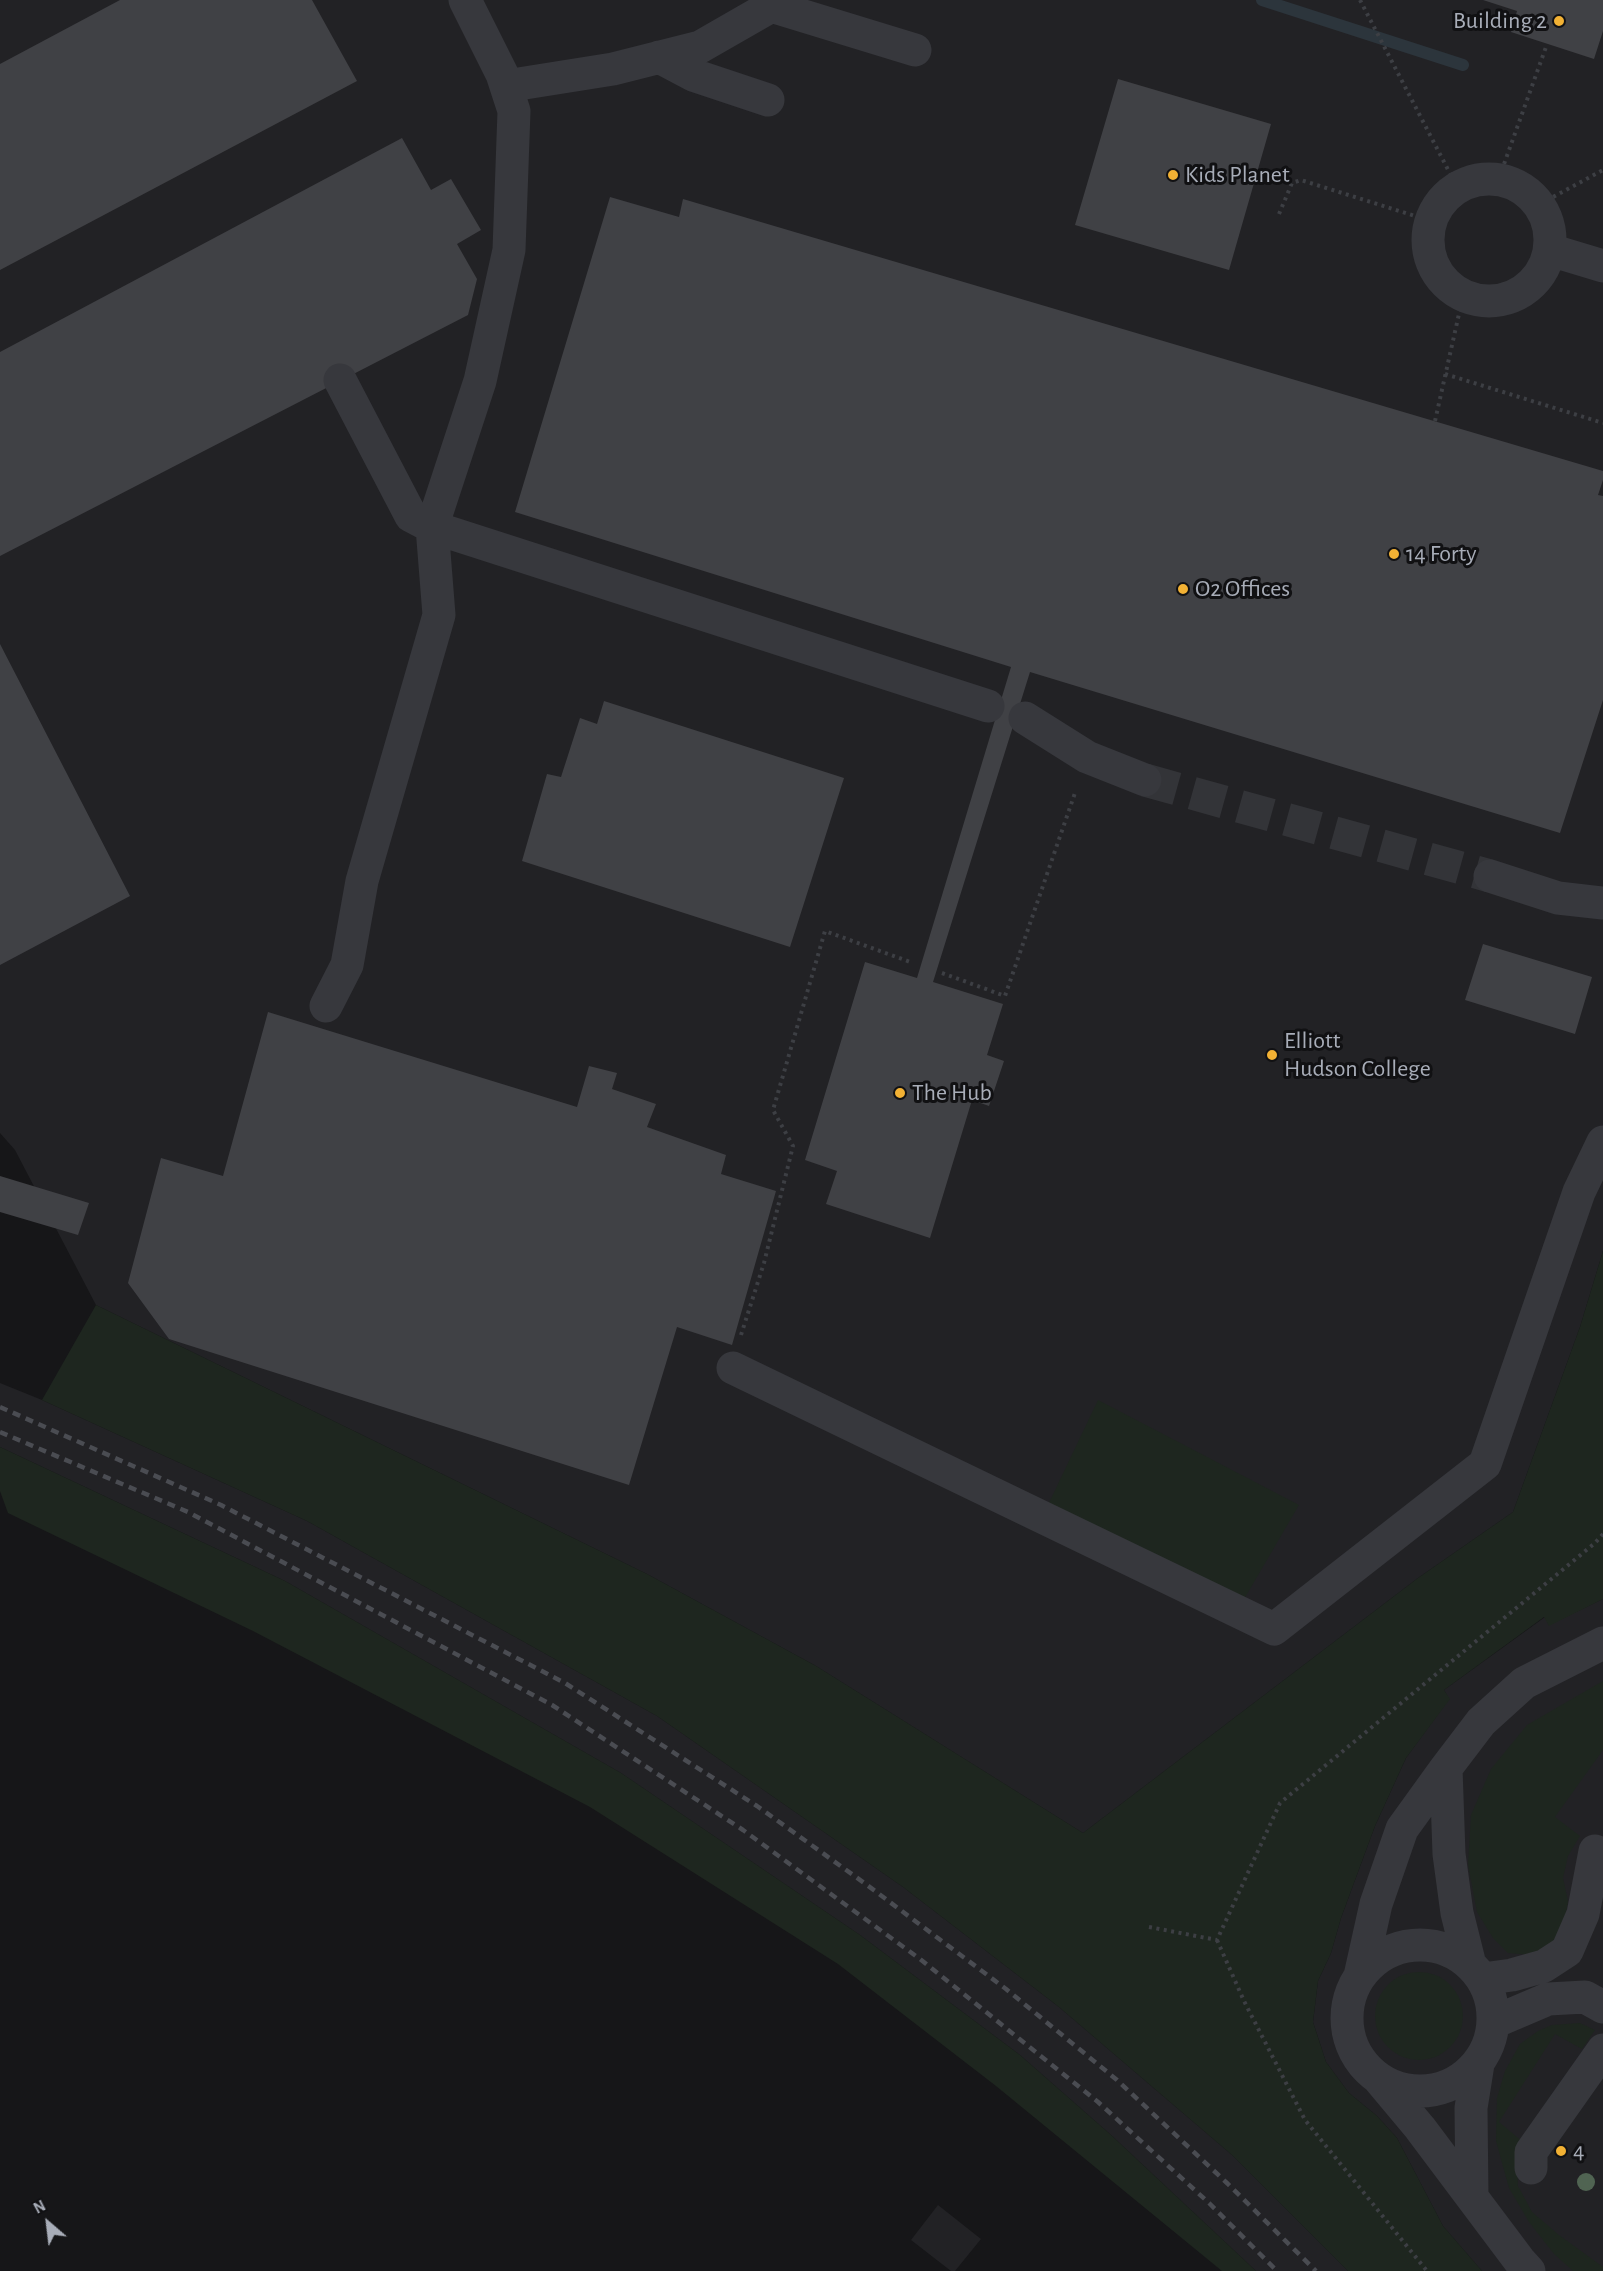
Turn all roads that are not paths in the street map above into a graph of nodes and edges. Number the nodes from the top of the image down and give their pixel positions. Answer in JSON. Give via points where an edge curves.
{"nodes":[{"id":1,"x":465,"y":0,"type":"edge"},
{"id":2,"x":777,"y":3,"type":"edge"},
{"id":3,"x":915,"y":50,"type":"dead end"},
{"id":4,"x":659,"y":57,"type":"junction"},
{"id":5,"x":504,"y":80,"type":"junction"},
{"id":6,"x":768,"y":100,"type":"dead end"},
{"id":7,"x":1550,"y":250,"type":"junction"},
{"id":8,"x":1603,"y":266,"type":"edge"},
{"id":9,"x":340,"y":380,"type":"dead end"},
{"id":10,"x":432,"y":527,"type":"junction"},
{"id":11,"x":988,"y":706,"type":"dead end"},
{"id":12,"x":1025,"y":718,"type":"dead end"},
{"id":13,"x":1145,"y":780,"type":"tunnel mouth"},
{"id":14,"x":1490,"y":876,"type":"tunnel mouth"},
{"id":15,"x":1603,"y":903,"type":"edge"},
{"id":16,"x":326,"y":1006,"type":"dead end"},
{"id":17,"x":1603,"y":1142,"type":"edge"},
{"id":18,"x":733,"y":1368,"type":"road end"},
{"id":19,"x":1603,"y":1643,"type":"edge"},
{"id":20,"x":1446,"y":1768,"type":"junction"},
{"id":21,"x":1595,"y":1851,"type":"dead end"},
{"id":22,"x":1476,"y":1970,"type":"junction"},
{"id":23,"x":1360,"y":1976,"type":"junction"},
{"id":24,"x":1603,"y":2007,"type":"edge"},
{"id":25,"x":1494,"y":2022,"type":"junction"},
{"id":26,"x":1603,"y":2050,"type":"edge"},
{"id":27,"x":1478,"y":2064,"type":"junction"},
{"id":28,"x":1379,"y":2079,"type":"junction"},
{"id":29,"x":1531,"y":2168,"type":"dead end"},
{"id":30,"x":1472,"y":2197,"type":"junction"},
{"id":31,"x":1529,"y":2271,"type":"edge"}],
"edges":[{"from":1,"to":5,"type":"street"},
{"from":2,"to":3,"type":"street"},
{"from":2,"to":4,"type":"street","via":[[700,47]]},
{"from":4,"to":5,"type":"street","via":[[613,69]]},
{"from":4,"to":6,"type":"street","via":[[693,75]]},
{"from":5,"to":10,"type":"street","via":[[514,111],[509,250],[480,381]]},
{"from":7,"to":7,"type":"street","via":[[1551,234],[1540,204],[1529,192],[1499,178],[1477,179],[1446,196],[1436,207],[1427,239],[1429,256],[1448,286],[1481,301],[1500,301],[1518,295],[1544,268]]},
{"from":7,"to":8,"type":"street"},
{"from":9,"to":10,"type":"street","via":[[411,516]]},
{"from":10,"to":11,"type":"street"},
{"from":10,"to":16,"type":"street","via":[[439,615],[362,881],[347,964]]},
{"from":12,"to":13,"type":"street","via":[[1088,757]]},
{"from":14,"to":15,"type":"street","via":[[1558,898]]},
{"from":17,"to":18,"type":"street","via":[[1579,1192],[1485,1464],[1274,1629]]},
{"from":19,"to":20,"type":"street","via":[[1524,1683],[1481,1722]]},
{"from":20,"to":22,"type":"street","via":[[1449,1854],[1457,1913]]},
{"from":20,"to":23,"type":"street","via":[[1402,1829],[1376,1904]]},
{"from":21,"to":22,"type":"street","via":[[1583,1914],[1567,1951],[1545,1966],[1512,1975]]},
{"from":22,"to":23,"type":"street","via":[[1451,1951],[1432,1945],[1412,1945],[1374,1960]]},
{"from":22,"to":25,"type":"street","via":[[1492,2000]]},
{"from":23,"to":28,"type":"street","via":[[1351,1993],[1348,2033],[1354,2051]]},
{"from":24,"to":25,"type":"street","via":[[1585,1997],[1548,1999]]},
{"from":25,"to":27,"type":"street","via":[[1489,2044]]},
{"from":26,"to":29,"type":"street","via":[[1531,2152]]},
{"from":27,"to":28,"type":"street","via":[[1462,2079],[1419,2092],[1396,2088]]},
{"from":27,"to":30,"type":"street","via":[[1471,2108]]},
{"from":28,"to":30,"type":"street"},
{"from":30,"to":31,"type":"street"}]}
